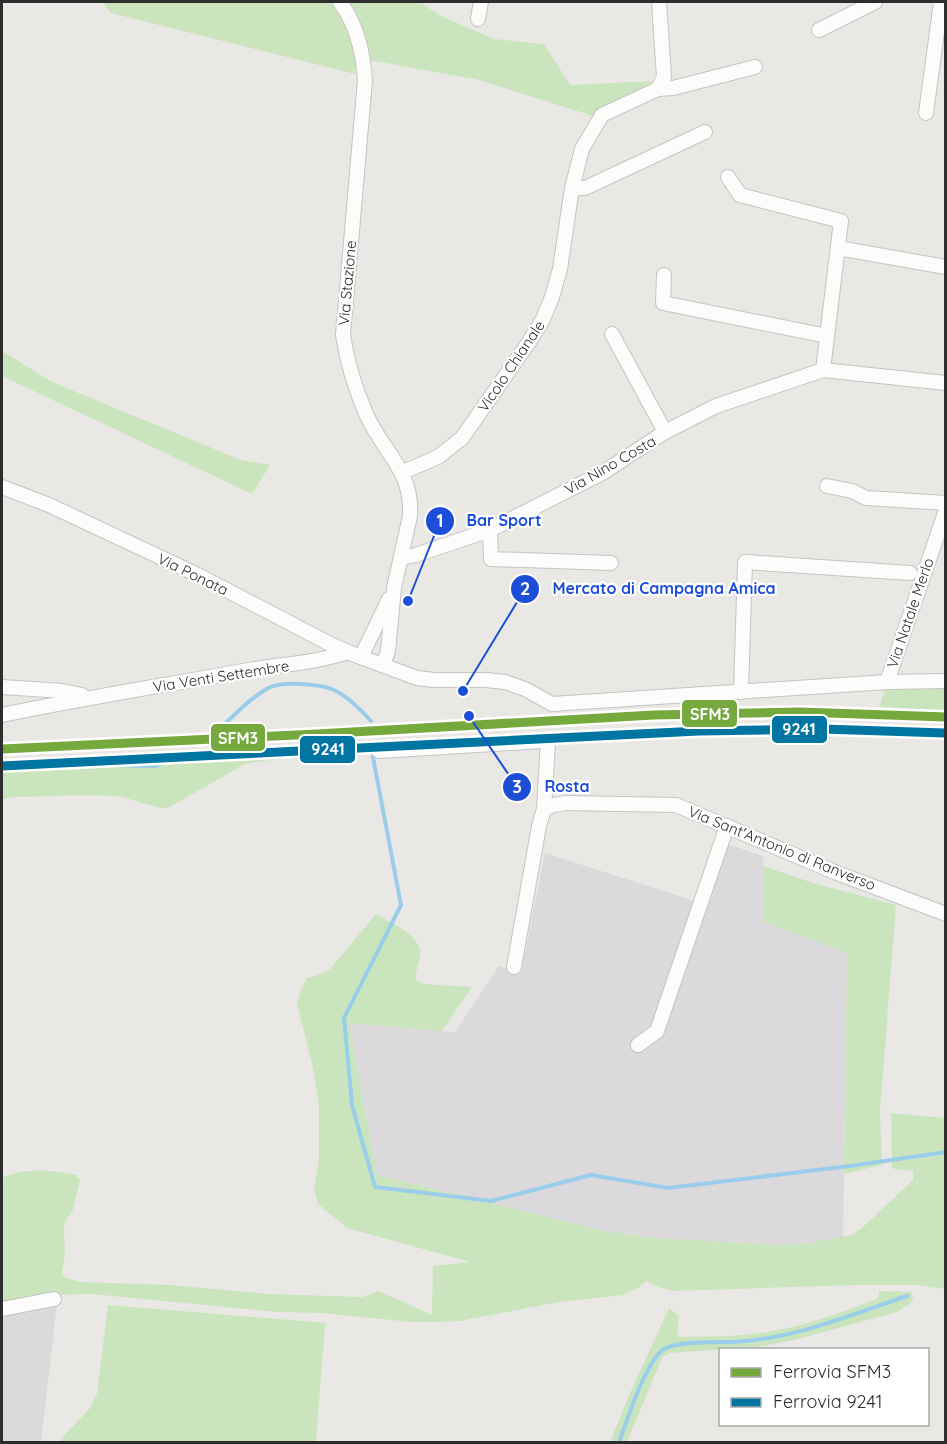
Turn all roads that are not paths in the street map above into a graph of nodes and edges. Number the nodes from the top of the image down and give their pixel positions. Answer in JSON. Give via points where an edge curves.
{"nodes":[{"id":1,"x":340,"y":2,"type":"edge"},
{"id":2,"x":481,"y":2,"type":"edge"},
{"id":3,"x":659,"y":2,"type":"edge"},
{"id":4,"x":875,"y":2,"type":"edge"},
{"id":5,"x":941,"y":2,"type":"edge"},
{"id":6,"x":478,"y":19,"type":"dead end"},
{"id":7,"x":819,"y":30,"type":"dead end"},
{"id":8,"x":755,"y":67,"type":"dead end"},
{"id":9,"x":658,"y":89,"type":"junction"},
{"id":10,"x":926,"y":113,"type":"dead end"},
{"id":11,"x":705,"y":132,"type":"dead end"},
{"id":12,"x":729,"y":177,"type":"dead end"},
{"id":13,"x":572,"y":188,"type":"junction"},
{"id":14,"x":838,"y":248,"type":"junction"},
{"id":15,"x":945,"y":267,"type":"edge"},
{"id":16,"x":664,"y":275,"type":"dead end"},
{"id":17,"x":612,"y":334,"type":"dead end"},
{"id":18,"x":827,"y":336,"type":"junction"},
{"id":19,"x":823,"y":370,"type":"junction"},
{"id":20,"x":945,"y":383,"type":"edge"},
{"id":21,"x":665,"y":432,"type":"junction"},
{"id":22,"x":403,"y":472,"type":"junction"},
{"id":23,"x":827,"y":486,"type":"dead end"},
{"id":24,"x":2,"y":487,"type":"edge"},
{"id":25,"x":945,"y":503,"type":"edge"},
{"id":26,"x":945,"y":510,"type":"edge"},
{"id":27,"x":490,"y":530,"type":"junction"},
{"id":28,"x":401,"y":558,"type":"junction"},
{"id":29,"x":611,"y":563,"type":"dead end"},
{"id":30,"x":910,"y":573,"type":"dead end"},
{"id":31,"x":393,"y":588,"type":"junction"},
{"id":32,"x":355,"y":655,"type":"junction"},
{"id":33,"x":383,"y":665,"type":"junction"},
{"id":34,"x":945,"y":681,"type":"edge"},
{"id":35,"x":887,"y":682,"type":"junction"},
{"id":36,"x":2,"y":687,"type":"edge"},
{"id":37,"x":741,"y":692,"type":"junction"},
{"id":38,"x":93,"y":697,"type":"junction"},
{"id":39,"x":2,"y":715,"type":"edge"},
{"id":40,"x":379,"y":751,"type":"dead end"},
{"id":41,"x":544,"y":809,"type":"junction"},
{"id":42,"x":727,"y":826,"type":"junction"},
{"id":43,"x":945,"y":914,"type":"edge"},
{"id":44,"x":514,"y":967,"type":"dead end"},
{"id":45,"x":638,"y":1045,"type":"dead end"},
{"id":46,"x":54,"y":1299,"type":"dead end"},
{"id":47,"x":2,"y":1310,"type":"edge"}],
"edges":[{"from":1,"to":22,"type":"street","name":"Via Stazione","via":[[358,36],[365,80],[343,335],[366,415]]},
{"from":2,"to":6,"type":"street"},
{"from":3,"to":9,"type":"street","via":[[664,77]]},
{"from":4,"to":7,"type":"street"},
{"from":5,"to":10,"type":"street"},
{"from":8,"to":9,"type":"street","name":"Vicolo Chianale"},
{"from":9,"to":13,"type":"street","name":"Vicolo Chianale","via":[[602,115],[582,149]]},
{"from":11,"to":13,"type":"street","via":[[585,189]]},
{"from":12,"to":14,"type":"street","via":[[740,195],[841,221]]},
{"from":13,"to":22,"type":"street","name":"Vicolo Chianale","via":[[560,269],[543,320],[462,438],[438,457]]},
{"from":14,"to":15,"type":"street"},
{"from":14,"to":18,"type":"street"},
{"from":16,"to":18,"type":"street","via":[[663,303]]},
{"from":17,"to":21,"type":"street","name":"Via Nino Costa"},
{"from":18,"to":19,"type":"street"},
{"from":19,"to":20,"type":"street","name":"Via Nino Costa"},
{"from":19,"to":21,"type":"street","name":"Via Nino Costa","via":[[716,406]]},
{"from":21,"to":27,"type":"street","name":"Via Nino Costa","via":[[604,472]]},
{"from":22,"to":28,"type":"street","name":"Via Stazione","via":[[411,505]]},
{"from":23,"to":25,"type":"street","via":[[866,498]]},
{"from":24,"to":32,"type":"street","name":"Via Ponata","via":[[198,575]]},
{"from":26,"to":35,"type":"street","name":"Via Natale Merlo"},
{"from":27,"to":28,"type":"street","name":"Via Nino Costa"},
{"from":27,"to":29,"type":"street","via":[[491,559]]},
{"from":28,"to":31,"type":"street","name":"Via Stazione"},
{"from":30,"to":37,"type":"street","via":[[745,562]]},
{"from":31,"to":32,"type":"street","name":"Via Stazione"},
{"from":31,"to":33,"type":"street","name":"Via Stazione","via":[[388,651]]},
{"from":32,"to":33,"type":"street","name":"Via Ponata"},
{"from":32,"to":38,"type":"street","name":"Via Venti Settembre"},
{"from":33,"to":37,"type":"street","name":"Via Ponata","via":[[417,678],[506,682],[552,704]]},
{"from":34,"to":35,"type":"street"},
{"from":35,"to":37,"type":"street"},
{"from":36,"to":38,"type":"street","name":"Via Venti Settembre"},
{"from":38,"to":39,"type":"street","name":"Via Venti Settembre"},
{"from":40,"to":41,"type":"street","via":[[548,742]]},
{"from":41,"to":42,"type":"street","name":"Via Sant'Antonio di Ranverso","via":[[565,803],[676,805]]},
{"from":41,"to":44,"type":"street"},
{"from":42,"to":43,"type":"street","name":"Via Sant'Antonio di Ranverso"},
{"from":42,"to":45,"type":"street","via":[[657,1031]]},
{"from":46,"to":47,"type":"street"}]}
